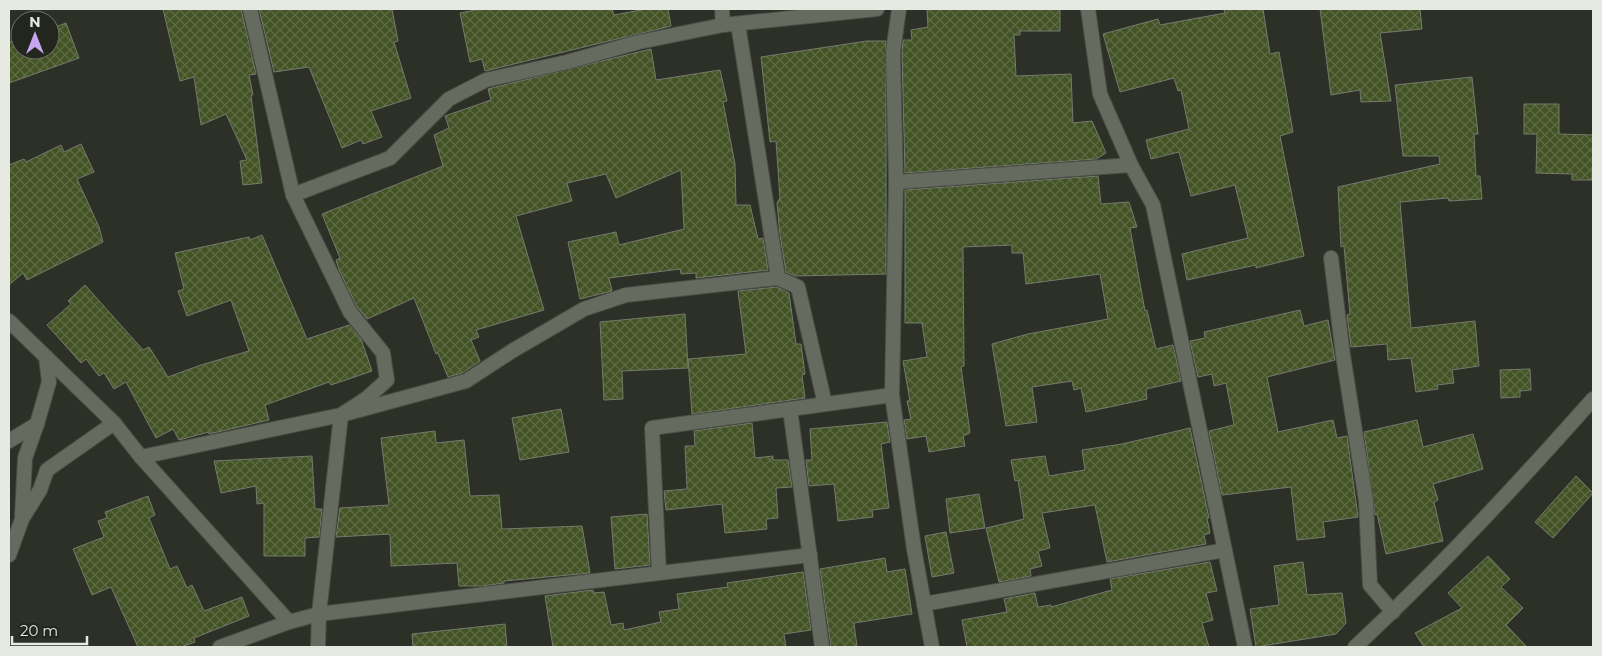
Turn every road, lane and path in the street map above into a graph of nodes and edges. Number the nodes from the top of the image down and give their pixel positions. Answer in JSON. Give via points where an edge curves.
{"nodes":[{"id":1,"x":250,"y":9,"type":"edge"},
{"id":2,"x":722,"y":9,"type":"edge"},
{"id":3,"x":877,"y":9,"type":"edge"},
{"id":4,"x":899,"y":9,"type":"edge"},
{"id":5,"x":1088,"y":9,"type":"edge"},
{"id":6,"x":738,"y":24,"type":"junction"},
{"id":7,"x":723,"y":25,"type":"junction"},
{"id":8,"x":1131,"y":165,"type":"junction"},
{"id":9,"x":896,"y":182,"type":"junction"},
{"id":10,"x":293,"y":195,"type":"junction"},
{"id":11,"x":1331,"y":258,"type":"dead end"},
{"id":12,"x":778,"y":278,"type":"junction"},
{"id":13,"x":9,"y":321,"type":"edge"},
{"id":14,"x":46,"y":357,"type":"junction"},
{"id":15,"x":892,"y":395,"type":"junction"},
{"id":16,"x":1593,"y":399,"type":"edge"},
{"id":17,"x":825,"y":404,"type":"junction"},
{"id":18,"x":790,"y":409,"type":"junction"},
{"id":19,"x":341,"y":415,"type":"junction"},
{"id":20,"x":114,"y":423,"type":"junction"},
{"id":21,"x":37,"y":424,"type":"junction"},
{"id":22,"x":9,"y":442,"type":"edge"},
{"id":23,"x":141,"y":457,"type":"junction"},
{"id":24,"x":22,"y":519,"type":"junction"},
{"id":25,"x":1225,"y":550,"type":"junction"},
{"id":26,"x":9,"y":555,"type":"edge"},
{"id":27,"x":810,"y":555,"type":"junction"},
{"id":28,"x":659,"y":573,"type":"junction"},
{"id":29,"x":924,"y":604,"type":"junction"},
{"id":30,"x":1393,"y":612,"type":"junction"},
{"id":31,"x":319,"y":614,"type":"junction"},
{"id":32,"x":289,"y":622,"type":"junction"},
{"id":33,"x":220,"y":647,"type":"edge"},
{"id":34,"x":318,"y":647,"type":"edge"},
{"id":35,"x":822,"y":647,"type":"edge"},
{"id":36,"x":932,"y":647,"type":"edge"},
{"id":37,"x":1245,"y":647,"type":"edge"},
{"id":38,"x":1355,"y":647,"type":"edge"}],
"edges":[{"from":1,"to":10,"type":"street"},
{"from":2,"to":7,"type":"street"},
{"from":3,"to":6,"type":"street"},
{"from":4,"to":9,"type":"street","via":[[893,52]]},
{"from":5,"to":8,"type":"street","via":[[1100,94]]},
{"from":6,"to":7,"type":"street"},
{"from":6,"to":12,"type":"street"},
{"from":7,"to":10,"type":"street","via":[[486,80],[449,99],[390,158]]},
{"from":8,"to":9,"type":"street"},
{"from":8,"to":25,"type":"street","via":[[1153,205]]},
{"from":9,"to":15,"type":"street"},
{"from":10,"to":19,"type":"street","via":[[350,312],[383,353],[387,380]]},
{"from":11,"to":30,"type":"street","via":[[1366,501],[1370,584]]},
{"from":12,"to":17,"type":"street","via":[[798,287]]},
{"from":12,"to":19,"type":"street","via":[[626,295],[584,310],[466,381]]},
{"from":13,"to":14,"type":"street"},
{"from":14,"to":20,"type":"street"},
{"from":14,"to":21,"type":"street","via":[[49,382]]},
{"from":15,"to":17,"type":"street"},
{"from":15,"to":29,"type":"street"},
{"from":16,"to":30,"type":"street","via":[[1531,469]]},
{"from":17,"to":18,"type":"street"},
{"from":18,"to":27,"type":"street"},
{"from":18,"to":28,"type":"street","via":[[652,428]]},
{"from":19,"to":23,"type":"street"},
{"from":19,"to":31,"type":"street"},
{"from":20,"to":23,"type":"street"},
{"from":20,"to":24,"type":"street","via":[[47,470],[40,490]]},
{"from":21,"to":22,"type":"street"},
{"from":21,"to":24,"type":"street","via":[[25,458]]},
{"from":23,"to":32,"type":"street"},
{"from":24,"to":26,"type":"street"},
{"from":25,"to":29,"type":"street"},
{"from":25,"to":37,"type":"street"},
{"from":27,"to":28,"type":"street"},
{"from":27,"to":35,"type":"street"},
{"from":28,"to":31,"type":"street"},
{"from":29,"to":36,"type":"street"},
{"from":30,"to":38,"type":"street"},
{"from":31,"to":32,"type":"street"},
{"from":31,"to":34,"type":"street"},
{"from":32,"to":33,"type":"street"}]}
